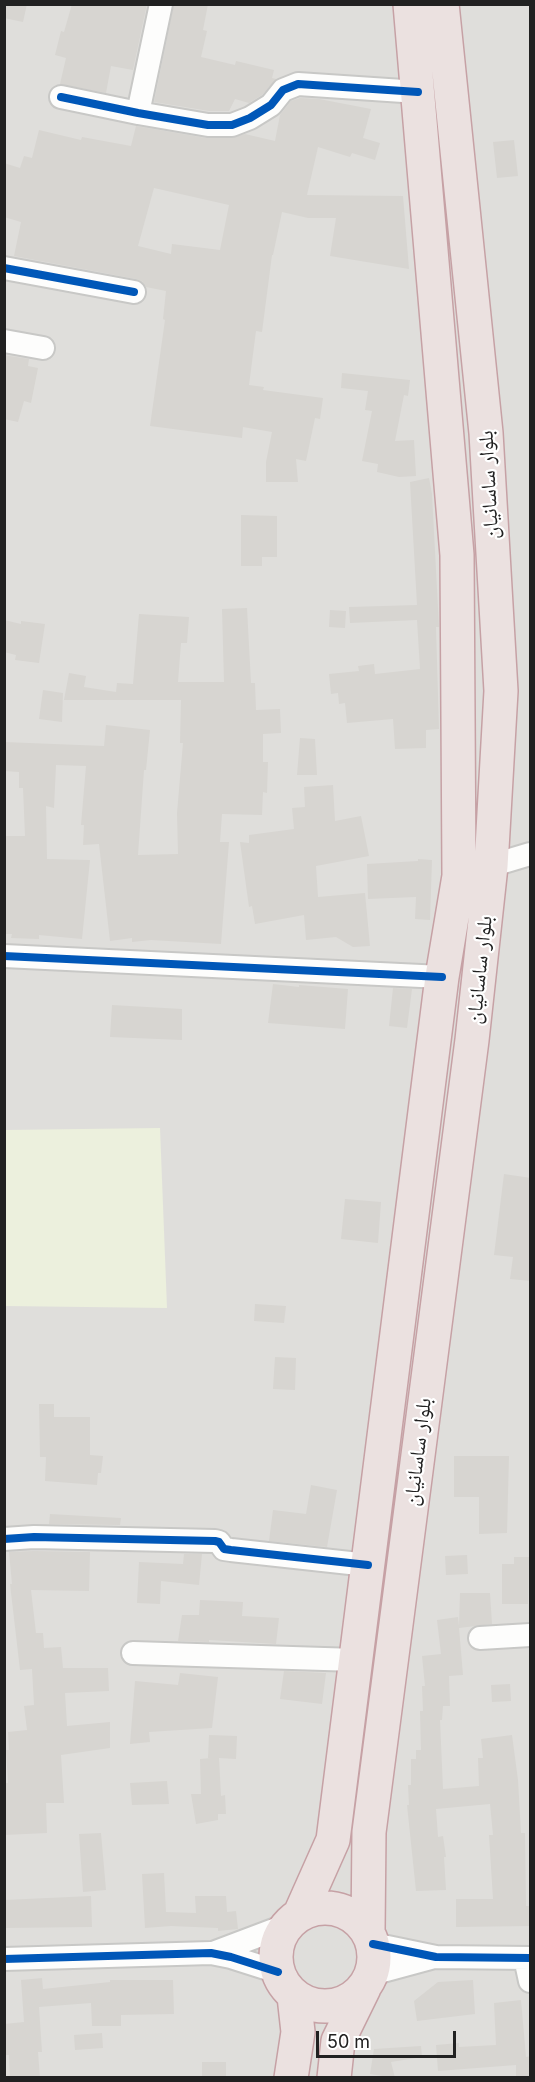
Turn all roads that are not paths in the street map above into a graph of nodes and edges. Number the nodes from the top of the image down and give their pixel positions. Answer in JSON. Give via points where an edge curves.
{"nodes":[{"id":1,"x":160,"y":4,"type":"edge"},
{"id":2,"x":410,"y":4,"type":"edge"},
{"id":3,"x":442,"y":4,"type":"edge"},
{"id":4,"x":418,"y":92,"type":"junction"},
{"id":5,"x":62,"y":97,"type":"dead end"},
{"id":6,"x":138,"y":113,"type":"junction"},
{"id":7,"x":4,"y":268,"type":"edge"},
{"id":8,"x":134,"y":292,"type":"dead end"},
{"id":9,"x":4,"y":341,"type":"edge"},
{"id":10,"x":43,"y":348,"type":"dead end"},
{"id":11,"x":531,"y":854,"type":"edge"},
{"id":12,"x":491,"y":866,"type":"junction"},
{"id":13,"x":459,"y":876,"type":"junction"},
{"id":14,"x":4,"y":956,"type":"edge"},
{"id":15,"x":442,"y":977,"type":"junction"},
{"id":16,"x":4,"y":1539,"type":"edge"},
{"id":17,"x":368,"y":1565,"type":"junction"},
{"id":18,"x":531,"y":1635,"type":"edge"},
{"id":19,"x":480,"y":1638,"type":"dead end"},
{"id":20,"x":133,"y":1653,"type":"dead end"},
{"id":21,"x":356,"y":1660,"type":"junction"},
{"id":22,"x":293,"y":1920,"type":"junction"},
{"id":23,"x":211,"y":1953,"type":"junction"},
{"id":24,"x":528,"y":1958,"type":"edge"},
{"id":25,"x":4,"y":1959,"type":"edge"},
{"id":26,"x":369,"y":1959,"type":"junction"},
{"id":27,"x":531,"y":1981,"type":"edge"},
{"id":28,"x":286,"y":1984,"type":"junction"},
{"id":29,"x":291,"y":2078,"type":"edge"},
{"id":30,"x":334,"y":2078,"type":"edge"}],
"edges":[{"from":1,"to":6,"type":"street"},
{"from":2,"to":4,"type":"highway","name":"بلوار ساسانیان"},
{"from":3,"to":12,"type":"highway","name":"بلوار ساسانیان","via":[[488,457],[501,691]]},
{"from":4,"to":6,"type":"street","via":[[298,84],[283,90],[257,114],[232,125],[208,125]]},
{"from":4,"to":13,"type":"highway","name":"بلوار ساسانیان","via":[[456,555]]},
{"from":5,"to":6,"type":"street"},
{"from":7,"to":8,"type":"street"},
{"from":9,"to":10,"type":"street"},
{"from":11,"to":12,"type":"street"},
{"from":12,"to":13,"type":"street"},
{"from":12,"to":26,"type":"highway","name":"بلوار ساسانیان","via":[[369,1832]]},
{"from":13,"to":15,"type":"highway","name":"بلوار ساسانیان"},
{"from":14,"to":15,"type":"street"},
{"from":15,"to":17,"type":"highway","name":"بلوار ساسانیان"},
{"from":16,"to":17,"type":"street","via":[[215,1541],[224,1549]]},
{"from":17,"to":21,"type":"highway","name":"بلوار ساسانیان"},
{"from":18,"to":19,"type":"street"},
{"from":20,"to":21,"type":"street"},
{"from":21,"to":22,"type":"highway","name":"بلوار ساسانیان","via":[[333,1840]]},
{"from":22,"to":23,"type":"street"},
{"from":22,"to":26,"type":"highway","via":[[317,1908],[334,1908],[353,1916]]},
{"from":22,"to":28,"type":"highway","via":[[278,1941],[276,1958]]},
{"from":23,"to":25,"type":"street"},
{"from":23,"to":28,"type":"street","via":[[231,1957]]},
{"from":24,"to":26,"type":"street"},
{"from":24,"to":27,"type":"street"},
{"from":26,"to":28,"type":"highway","via":[[352,1999],[337,2006],[307,2003]]},
{"from":26,"to":30,"type":"highway","via":[[338,2041]]},
{"from":28,"to":29,"type":"highway","via":[[298,2032]]}]}
